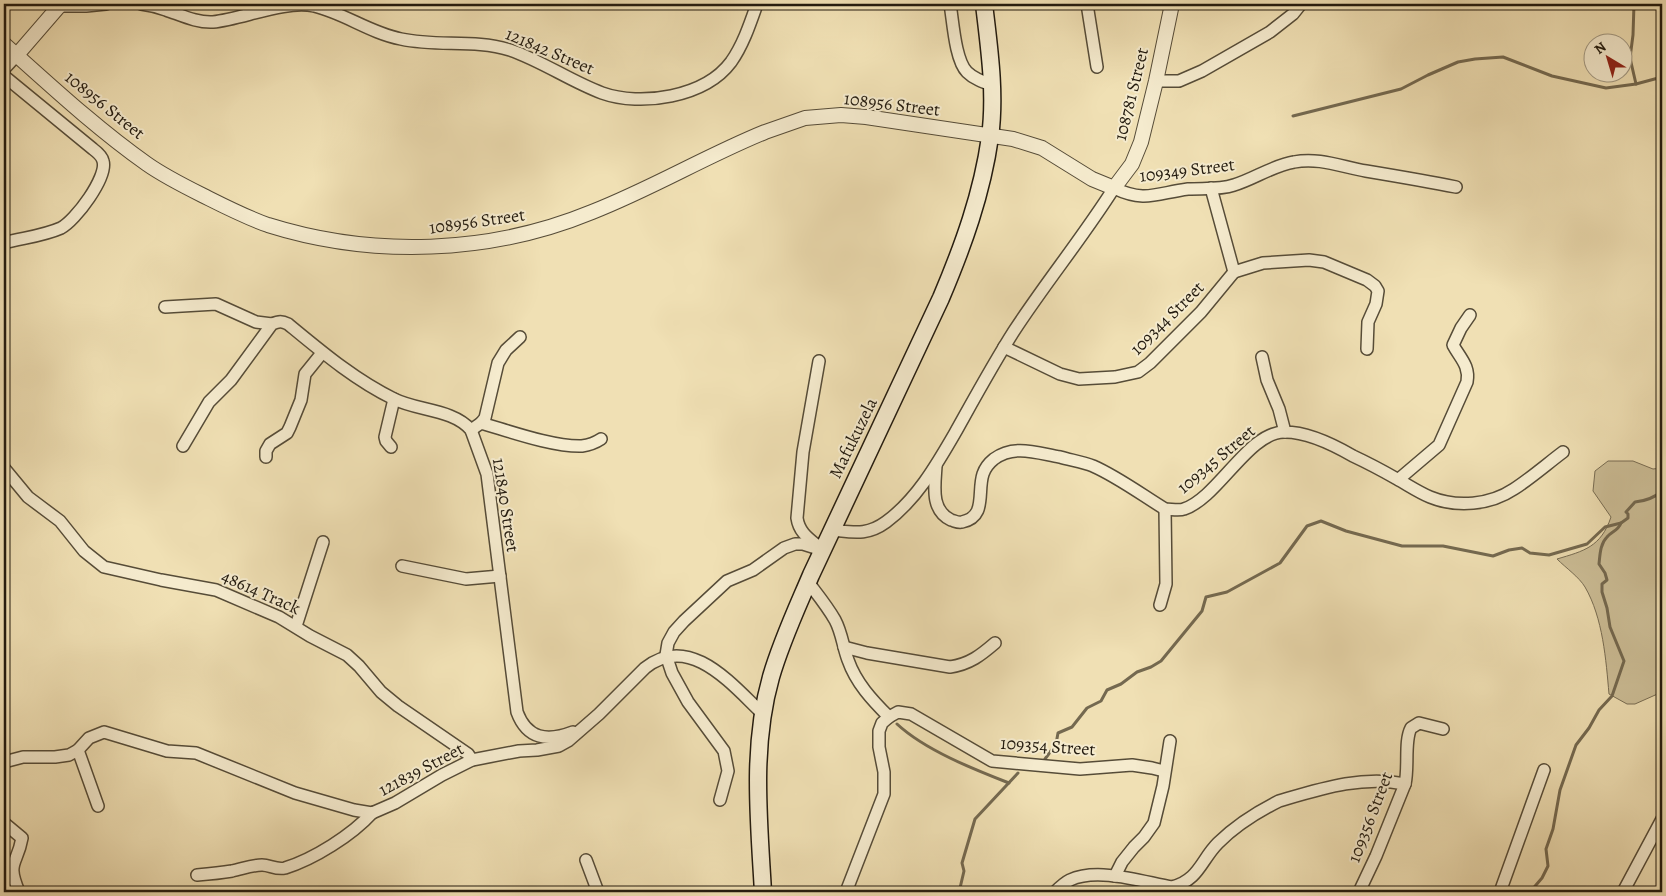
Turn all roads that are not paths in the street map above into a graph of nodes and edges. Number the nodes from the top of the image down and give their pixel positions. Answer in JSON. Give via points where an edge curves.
{"nodes":[{"id":1,"x":106,"y":4,"type":"edge"},
{"id":2,"x":141,"y":4,"type":"edge"},
{"id":3,"x":756,"y":4,"type":"edge"},
{"id":4,"x":950,"y":4,"type":"edge"},
{"id":5,"x":984,"y":4,"type":"edge"},
{"id":6,"x":1087,"y":4,"type":"edge"},
{"id":7,"x":1172,"y":4,"type":"edge"},
{"id":8,"x":1301,"y":4,"type":"edge"},
{"id":9,"x":60,"y":5,"type":"edge"},
{"id":10,"x":4,"y":44,"type":"edge"},
{"id":11,"x":16,"y":56,"type":"junction"},
{"id":12,"x":1098,"y":67,"type":"dead end"},
{"id":13,"x":4,"y":69,"type":"edge"},
{"id":14,"x":4,"y":76,"type":"edge"},
{"id":15,"x":1156,"y":80,"type":"junction"},
{"id":16,"x":992,"y":86,"type":"junction"},
{"id":17,"x":990,"y":136,"type":"junction"},
{"id":18,"x":1456,"y":187,"type":"dead end"},
{"id":19,"x":1114,"y":188,"type":"junction"},
{"id":20,"x":1211,"y":188,"type":"junction"},
{"id":21,"x":4,"y":243,"type":"edge"},
{"id":22,"x":1234,"y":272,"type":"junction"},
{"id":23,"x":165,"y":307,"type":"dead end"},
{"id":24,"x":1470,"y":315,"type":"dead end"},
{"id":25,"x":272,"y":324,"type":"junction"},
{"id":26,"x":520,"y":337,"type":"dead end"},
{"id":27,"x":1004,"y":347,"type":"junction"},
{"id":28,"x":1367,"y":349,"type":"dead end"},
{"id":29,"x":322,"y":353,"type":"junction"},
{"id":30,"x":1262,"y":357,"type":"dead end"},
{"id":31,"x":819,"y":361,"type":"dead end"},
{"id":32,"x":394,"y":399,"type":"junction"},
{"id":33,"x":476,"y":427,"type":"junction"},
{"id":34,"x":1285,"y":432,"type":"junction"},
{"id":35,"x":601,"y":439,"type":"dead end"},
{"id":36,"x":184,"y":446,"type":"dead end"},
{"id":37,"x":391,"y":447,"type":"dead end"},
{"id":38,"x":1562,"y":452,"type":"dead end"},
{"id":39,"x":266,"y":457,"type":"dead end"},
{"id":40,"x":936,"y":466,"type":"junction"},
{"id":41,"x":4,"y":468,"type":"edge"},
{"id":42,"x":1399,"y":479,"type":"junction"},
{"id":43,"x":1165,"y":509,"type":"junction"},
{"id":44,"x":831,"y":530,"type":"junction"},
{"id":45,"x":323,"y":542,"type":"dead end"},
{"id":46,"x":822,"y":550,"type":"junction"},
{"id":47,"x":402,"y":566,"type":"dead end"},
{"id":48,"x":500,"y":576,"type":"junction"},
{"id":49,"x":808,"y":582,"type":"junction"},
{"id":50,"x":1160,"y":605,"type":"dead end"},
{"id":51,"x":296,"y":626,"type":"junction"},
{"id":52,"x":996,"y":643,"type":"dead end"},
{"id":53,"x":844,"y":647,"type":"junction"},
{"id":54,"x":667,"y":657,"type":"junction"},
{"id":55,"x":763,"y":714,"type":"junction"},
{"id":56,"x":888,"y":716,"type":"junction"},
{"id":57,"x":581,"y":729,"type":"junction"},
{"id":58,"x":1443,"y":729,"type":"dead end"},
{"id":59,"x":1170,"y":741,"type":"dead end"},
{"id":60,"x":78,"y":750,"type":"junction"},
{"id":61,"x":472,"y":760,"type":"junction"},
{"id":62,"x":4,"y":762,"type":"edge"},
{"id":63,"x":1544,"y":770,"type":"dead end"},
{"id":64,"x":1164,"y":772,"type":"junction"},
{"id":65,"x":1404,"y":784,"type":"junction"},
{"id":66,"x":720,"y":800,"type":"dead end"},
{"id":67,"x":98,"y":806,"type":"dead end"},
{"id":68,"x":372,"y":813,"type":"junction"},
{"id":69,"x":1662,"y":819,"type":"edge"},
{"id":70,"x":4,"y":822,"type":"edge"},
{"id":71,"x":586,"y":860,"type":"dead end"},
{"id":72,"x":197,"y":875,"type":"dead end"},
{"id":73,"x":1115,"y":876,"type":"junction"},
{"id":74,"x":19,"y":892,"type":"edge"},
{"id":75,"x":598,"y":892,"type":"edge"},
{"id":76,"x":763,"y":892,"type":"edge"},
{"id":77,"x":846,"y":892,"type":"edge"},
{"id":78,"x":1054,"y":892,"type":"edge"},
{"id":79,"x":1358,"y":892,"type":"edge"},
{"id":80,"x":1500,"y":892,"type":"edge"},
{"id":81,"x":1623,"y":892,"type":"edge"}],
"edges":[{"from":1,"to":9,"type":"street"},
{"from":2,"to":3,"type":"street","name":"121842 Street","via":[[212,22],[268,9],[311,5],[377,33],[401,39],[433,44],[486,44],[510,50],[602,92],[630,100],[687,91],[714,78],[731,62],[751,23]]},
{"from":4,"to":16,"type":"street","via":[[964,68]]},
{"from":5,"to":16,"type":"main road","name":"Mafukuzela"},
{"from":6,"to":12,"type":"street"},
{"from":7,"to":15,"type":"street","name":"108781 Street"},
{"from":8,"to":15,"type":"street","via":[[1270,32],[1192,77],[1179,81]]},
{"from":9,"to":11,"type":"street"},
{"from":10,"to":11,"type":"street","name":"108956 Street"},
{"from":11,"to":13,"type":"street"},
{"from":11,"to":17,"type":"street","name":"108956 Street","via":[[148,165],[189,189],[238,214],[267,224],[348,242],[420,247],[457,245],[540,230],[592,213],[745,140],[805,118],[866,117]]},
{"from":14,"to":21,"type":"street","via":[[93,149],[103,160],[104,167],[92,193],[67,224]]},
{"from":15,"to":19,"type":"street","name":"108781 Street","via":[[1132,164]]},
{"from":16,"to":17,"type":"main road","name":"Mafukuzela"},
{"from":17,"to":19,"type":"street","name":"109349 Street","via":[[1042,148],[1092,179]]},
{"from":17,"to":44,"type":"main road","name":"Mafukuzela","via":[[981,188],[960,252],[920,345]]},
{"from":18,"to":20,"type":"street","name":"109349 Street","via":[[1316,161],[1294,162],[1233,185]]},
{"from":19,"to":20,"type":"street","name":"109349 Street","via":[[1131,195],[1147,196]]},
{"from":19,"to":27,"type":"street","name":"109345 Street"},
{"from":20,"to":22,"type":"street"},
{"from":22,"to":27,"type":"street","name":"109344 Street","via":[[1201,312],[1138,372],[1080,379],[1060,374]]},
{"from":22,"to":28,"type":"street","via":[[1263,263],[1310,260],[1331,264],[1366,280],[1378,291],[1368,322]]},
{"from":23,"to":25,"type":"street","via":[[216,304],[256,322]]},
{"from":24,"to":42,"type":"street","via":[[1453,345],[1466,364],[1467,382],[1444,436],[1439,445]]},
{"from":25,"to":29,"type":"street","via":[[282,321],[288,324]]},
{"from":25,"to":36,"type":"street","via":[[231,380],[203,409]]},
{"from":26,"to":33,"type":"street","via":[[498,363],[485,418]]},
{"from":27,"to":40,"type":"street","name":"109345 Street"},
{"from":29,"to":32,"type":"street","via":[[356,378]]},
{"from":29,"to":39,"type":"street","via":[[305,374],[301,400],[287,433],[270,444]]},
{"from":30,"to":34,"type":"street"},
{"from":31,"to":46,"type":"street","via":[[803,452],[797,518],[802,532]]},
{"from":32,"to":33,"type":"street"},
{"from":32,"to":37,"type":"street","via":[[385,436]]},
{"from":33,"to":35,"type":"street","via":[[571,445],[587,445]]},
{"from":33,"to":48,"type":"street","name":"121840 Street","via":[[487,474]]},
{"from":34,"to":42,"type":"street","via":[[1340,448]]},
{"from":34,"to":43,"type":"street","name":"109345 Street","via":[[1258,444],[1194,504],[1183,509]]},
{"from":38,"to":42,"type":"street","via":[[1514,489],[1477,503],[1432,498]]},
{"from":40,"to":43,"type":"street","name":"109345 Street","via":[[936,503],[946,518],[956,522],[963,522],[977,512],[982,476],[989,463],[1004,453],[1016,450],[1093,466]]},
{"from":40,"to":44,"type":"street","name":"109345 Street","via":[[901,510],[884,524],[862,533]]},
{"from":41,"to":51,"type":"street","name":"48614 Track","via":[[28,497],[60,521],[84,551],[104,566],[216,590]]},
{"from":43,"to":50,"type":"street","via":[[1166,584]]},
{"from":44,"to":46,"type":"main road","name":"Mafukuzela"},
{"from":45,"to":51,"type":"street"},
{"from":46,"to":49,"type":"main road","name":"Mafukuzela"},
{"from":46,"to":54,"type":"street","via":[[795,544],[753,570],[727,581],[674,632],[666,649]]},
{"from":47,"to":48,"type":"street","via":[[466,579]]},
{"from":48,"to":57,"type":"street","name":"121840 Street","via":[[512,685],[520,719],[528,730],[544,737],[557,738]]},
{"from":49,"to":53,"type":"street","via":[[835,620]]},
{"from":49,"to":55,"type":"main road","name":"Mafukuzela","via":[[771,677]]},
{"from":51,"to":61,"type":"street","name":"48614 Track","via":[[348,655],[380,692]]},
{"from":52,"to":53,"type":"street","via":[[977,659],[950,667]]},
{"from":53,"to":56,"type":"street","via":[[862,686]]},
{"from":54,"to":55,"type":"street","name":"121839 Street","via":[[691,658],[710,666]]},
{"from":54,"to":57,"type":"street","name":"121839 Street","via":[[645,668]]},
{"from":54,"to":66,"type":"street","via":[[688,702],[724,751],[728,771]]},
{"from":55,"to":76,"type":"main road","name":"Mafukuzela","via":[[758,787]]},
{"from":56,"to":64,"type":"street","name":"109354 Street","via":[[898,712],[911,714],[992,761],[1080,770],[1132,765]]},
{"from":56,"to":77,"type":"street","via":[[879,731],[884,794]]},
{"from":57,"to":61,"type":"street","name":"121839 Street","via":[[568,741],[551,748]]},
{"from":58,"to":65,"type":"street","name":"109356 Street","via":[[1419,723],[1411,728]]},
{"from":59,"to":64,"type":"street"},
{"from":60,"to":62,"type":"street","name":"121839 Street","via":[[69,755],[23,757]]},
{"from":60,"to":67,"type":"street"},
{"from":60,"to":68,"type":"street","name":"121839 Street","via":[[89,738],[104,732],[167,752],[196,753],[295,793]]},
{"from":61,"to":68,"type":"street","name":"121839 Street"},
{"from":63,"to":80,"type":"street"},
{"from":64,"to":73,"type":"street","via":[[1154,823],[1122,862]]},
{"from":65,"to":73,"type":"street","via":[[1365,781],[1279,801],[1224,838],[1197,872],[1181,885],[1172,887]]},
{"from":65,"to":79,"type":"street","name":"109356 Street"},
{"from":68,"to":72,"type":"street","via":[[348,836],[286,867],[255,865]]},
{"from":69,"to":81,"type":"street"},
{"from":70,"to":74,"type":"street","via":[[22,838],[11,867]]},
{"from":71,"to":75,"type":"street"},
{"from":73,"to":78,"type":"street","via":[[1079,877]]}]}
